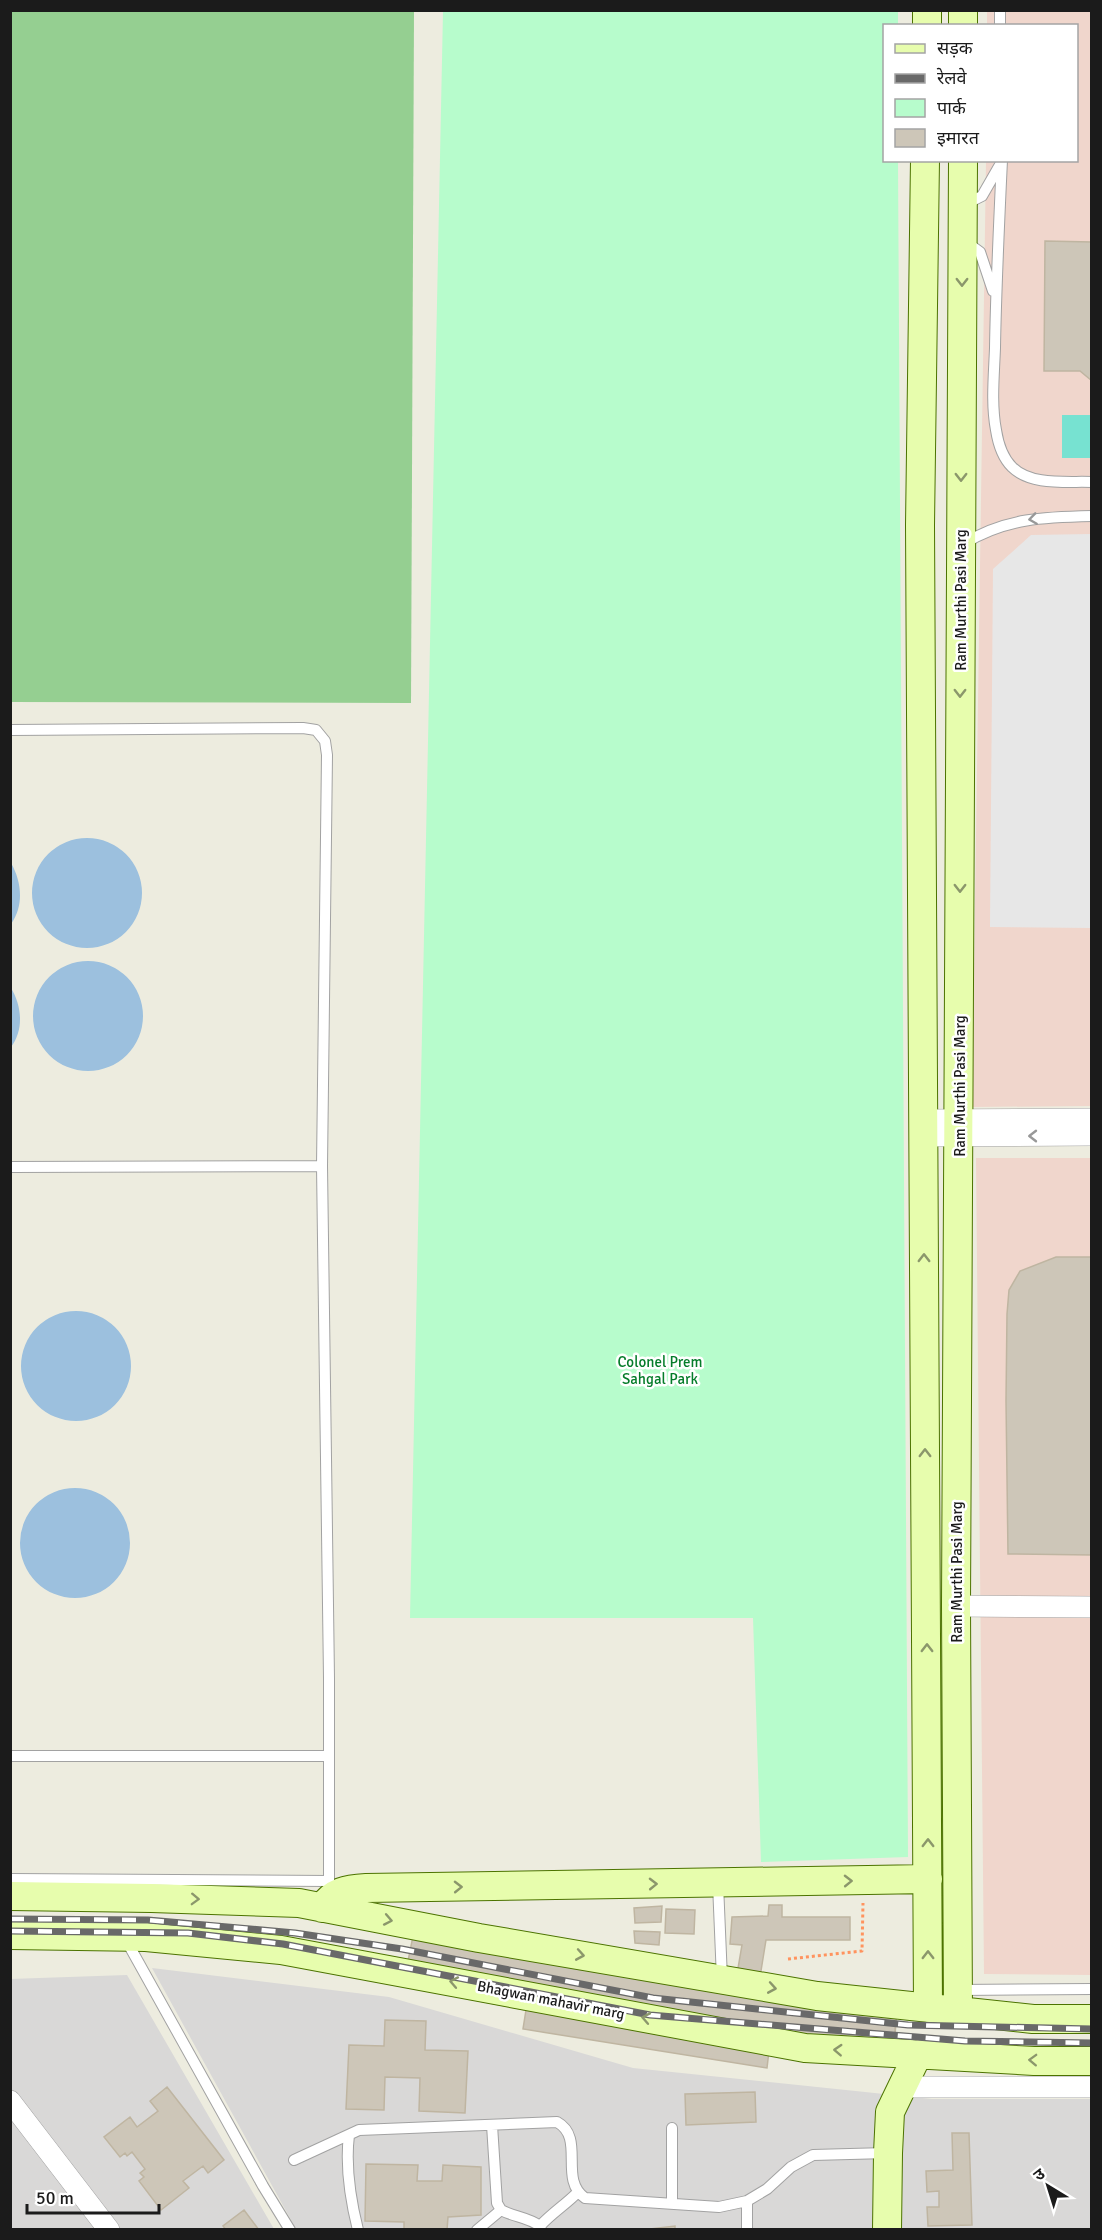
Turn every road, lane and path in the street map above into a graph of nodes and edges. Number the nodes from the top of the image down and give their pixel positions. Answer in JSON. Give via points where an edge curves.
{"nodes":[{"id":1,"x":925,"y":162,"type":"edge"},
{"id":2,"x":963,"y":162,"type":"edge"},
{"id":3,"x":1001,"y":162,"type":"edge"},
{"id":4,"x":1002,"y":162,"type":"edge"},
{"id":5,"x":963,"y":205,"type":"junction"},
{"id":6,"x":963,"y":239,"type":"junction"},
{"id":7,"x":995,"y":300,"type":"junction"},
{"id":8,"x":1092,"y":482,"type":"edge"},
{"id":9,"x":1092,"y":516,"type":"edge"},
{"id":10,"x":961,"y":545,"type":"junction"},
{"id":11,"x":10,"y":730,"type":"edge"},
{"id":12,"x":1092,"y":1119,"type":"edge"},
{"id":13,"x":923,"y":1128,"type":"junction"},
{"id":14,"x":960,"y":1129,"type":"junction"},
{"id":15,"x":1092,"y":1136,"type":"edge"},
{"id":16,"x":322,"y":1166,"type":"junction"},
{"id":17,"x":10,"y":1167,"type":"edge"},
{"id":18,"x":956,"y":1606,"type":"junction"},
{"id":19,"x":1092,"y":1607,"type":"edge"},
{"id":20,"x":10,"y":1756,"type":"edge"},
{"id":21,"x":329,"y":1756,"type":"junction"},
{"id":22,"x":10,"y":1879,"type":"edge"},
{"id":23,"x":928,"y":1879,"type":"junction"},
{"id":24,"x":863,"y":1880,"type":"junction"},
{"id":25,"x":718,"y":1883,"type":"junction"},
{"id":26,"x":327,"y":1895,"type":"junction"},
{"id":27,"x":10,"y":1896,"type":"edge"},
{"id":28,"x":10,"y":1935,"type":"edge"},
{"id":29,"x":125,"y":1938,"type":"junction"},
{"id":30,"x":788,"y":1959,"type":"dead end"},
{"id":31,"x":722,"y":1980,"type":"junction"},
{"id":32,"x":1092,"y":1989,"type":"edge"},
{"id":33,"x":957,"y":2000,"type":"junction"},
{"id":34,"x":928,"y":2007,"type":"junction"},
{"id":35,"x":1092,"y":2019,"type":"edge"},
{"id":36,"x":918,"y":2054,"type":"junction"},
{"id":37,"x":1092,"y":2061,"type":"edge"},
{"id":38,"x":1092,"y":2086,"type":"edge"},
{"id":39,"x":902,"y":2087,"type":"junction"},
{"id":40,"x":10,"y":2101,"type":"edge"},
{"id":41,"x":492,"y":2125,"type":"junction"},
{"id":42,"x":672,"y":2128,"type":"dead end"},
{"id":43,"x":349,"y":2135,"type":"junction"},
{"id":44,"x":888,"y":2153,"type":"junction"},
{"id":45,"x":294,"y":2160,"type":"dead end"},
{"id":46,"x":577,"y":2193,"type":"junction"},
{"id":47,"x":747,"y":2201,"type":"junction"},
{"id":48,"x":672,"y":2204,"type":"junction"},
{"id":49,"x":501,"y":2210,"type":"junction"},
{"id":50,"x":540,"y":2228,"type":"edge"},
{"id":51,"x":109,"y":2229,"type":"edge"},
{"id":52,"x":290,"y":2229,"type":"edge"},
{"id":53,"x":358,"y":2229,"type":"edge"},
{"id":54,"x":477,"y":2229,"type":"edge"},
{"id":55,"x":747,"y":2229,"type":"edge"},
{"id":56,"x":887,"y":2229,"type":"edge"}],
"edges":[{"from":1,"to":13,"type":"street","name":"Ram Murthi Pasi Marg","via":[[920,525]]},
{"from":2,"to":5,"type":"street","name":"Ram Murthi Pasi Marg"},
{"from":3,"to":5,"type":"lane","via":[[982,196]]},
{"from":4,"to":7,"type":"lane"},
{"from":5,"to":6,"type":"street","name":"Ram Murthi Pasi Marg"},
{"from":6,"to":7,"type":"lane","via":[[980,252]]},
{"from":6,"to":10,"type":"street","name":"Ram Murthi Pasi Marg","one_way":true},
{"from":7,"to":8,"type":"lane","via":[[994,409],[1004,456],[1025,476],[1044,481]]},
{"from":9,"to":10,"type":"lane","one_way":true,"via":[[1020,520]]},
{"from":10,"to":14,"type":"street","name":"Ram Murthi Pasi Marg","one_way":true},
{"from":11,"to":16,"type":"lane","via":[[291,728],[316,730],[324,741],[327,754]]},
{"from":12,"to":14,"type":"street"},
{"from":13,"to":14,"type":"street"},
{"from":23,"to":13,"type":"street","name":"Ram Murthi Pasi Marg","one_way":true},
{"from":15,"to":14,"type":"street","one_way":true},
{"from":14,"to":18,"type":"street","name":"Ram Murthi Pasi Marg"},
{"from":16,"to":17,"type":"lane"},
{"from":16,"to":21,"type":"lane"},
{"from":18,"to":19,"type":"street"},
{"from":18,"to":33,"type":"street","name":"Ram Murthi Pasi Marg"},
{"from":20,"to":21,"type":"lane"},
{"from":21,"to":26,"type":"lane"},
{"from":22,"to":26,"type":"lane"},
{"from":23,"to":24,"type":"street"},
{"from":34,"to":23,"type":"street","name":"Ram Murthi Pasi Marg","one_way":true},
{"from":25,"to":24,"type":"street","one_way":true},
{"from":24,"to":30,"type":"path","via":[[862,1952]]},
{"from":26,"to":25,"type":"street","one_way":true,"via":[[366,1888]]},
{"from":25,"to":31,"type":"lane"},
{"from":27,"to":26,"type":"street","one_way":true,"via":[[299,1903]]},
{"from":26,"to":31,"type":"street","one_way":true,"via":[[491,1940]]},
{"from":28,"to":29,"type":"street","name":"Bhagwan mahavir marg"},
{"from":36,"to":29,"type":"street","name":"Bhagwan mahavir marg","one_way":true,"via":[[805,2048],[281,1950]]},
{"from":29,"to":52,"type":"lane"},
{"from":31,"to":34,"type":"street","one_way":true,"via":[[817,1996]]},
{"from":32,"to":33,"type":"lane"},
{"from":33,"to":34,"type":"street"},
{"from":33,"to":35,"type":"street","via":[[1033,2019]]},
{"from":37,"to":36,"type":"street","name":"Bhagwan mahavir marg","one_way":true},
{"from":36,"to":39,"type":"street"},
{"from":38,"to":39,"type":"street"},
{"from":39,"to":44,"type":"street","via":[[890,2112]]},
{"from":40,"to":51,"type":"street"},
{"from":41,"to":43,"type":"lane","via":[[359,2130]]},
{"from":41,"to":46,"type":"lane","via":[[556,2121],[564,2126],[570,2135]]},
{"from":41,"to":49,"type":"lane","via":[[497,2202]]},
{"from":42,"to":48,"type":"lane"},
{"from":43,"to":45,"type":"lane"},
{"from":43,"to":53,"type":"lane","via":[[346,2159]]},
{"from":44,"to":47,"type":"lane","via":[[813,2155]]},
{"from":44,"to":56,"type":"street"},
{"from":46,"to":48,"type":"lane","via":[[585,2198]]},
{"from":46,"to":50,"type":"lane"},
{"from":47,"to":48,"type":"lane","via":[[719,2208]]},
{"from":47,"to":55,"type":"lane"},
{"from":49,"to":50,"type":"lane","via":[[532,2220]]},
{"from":49,"to":54,"type":"lane"}]}
